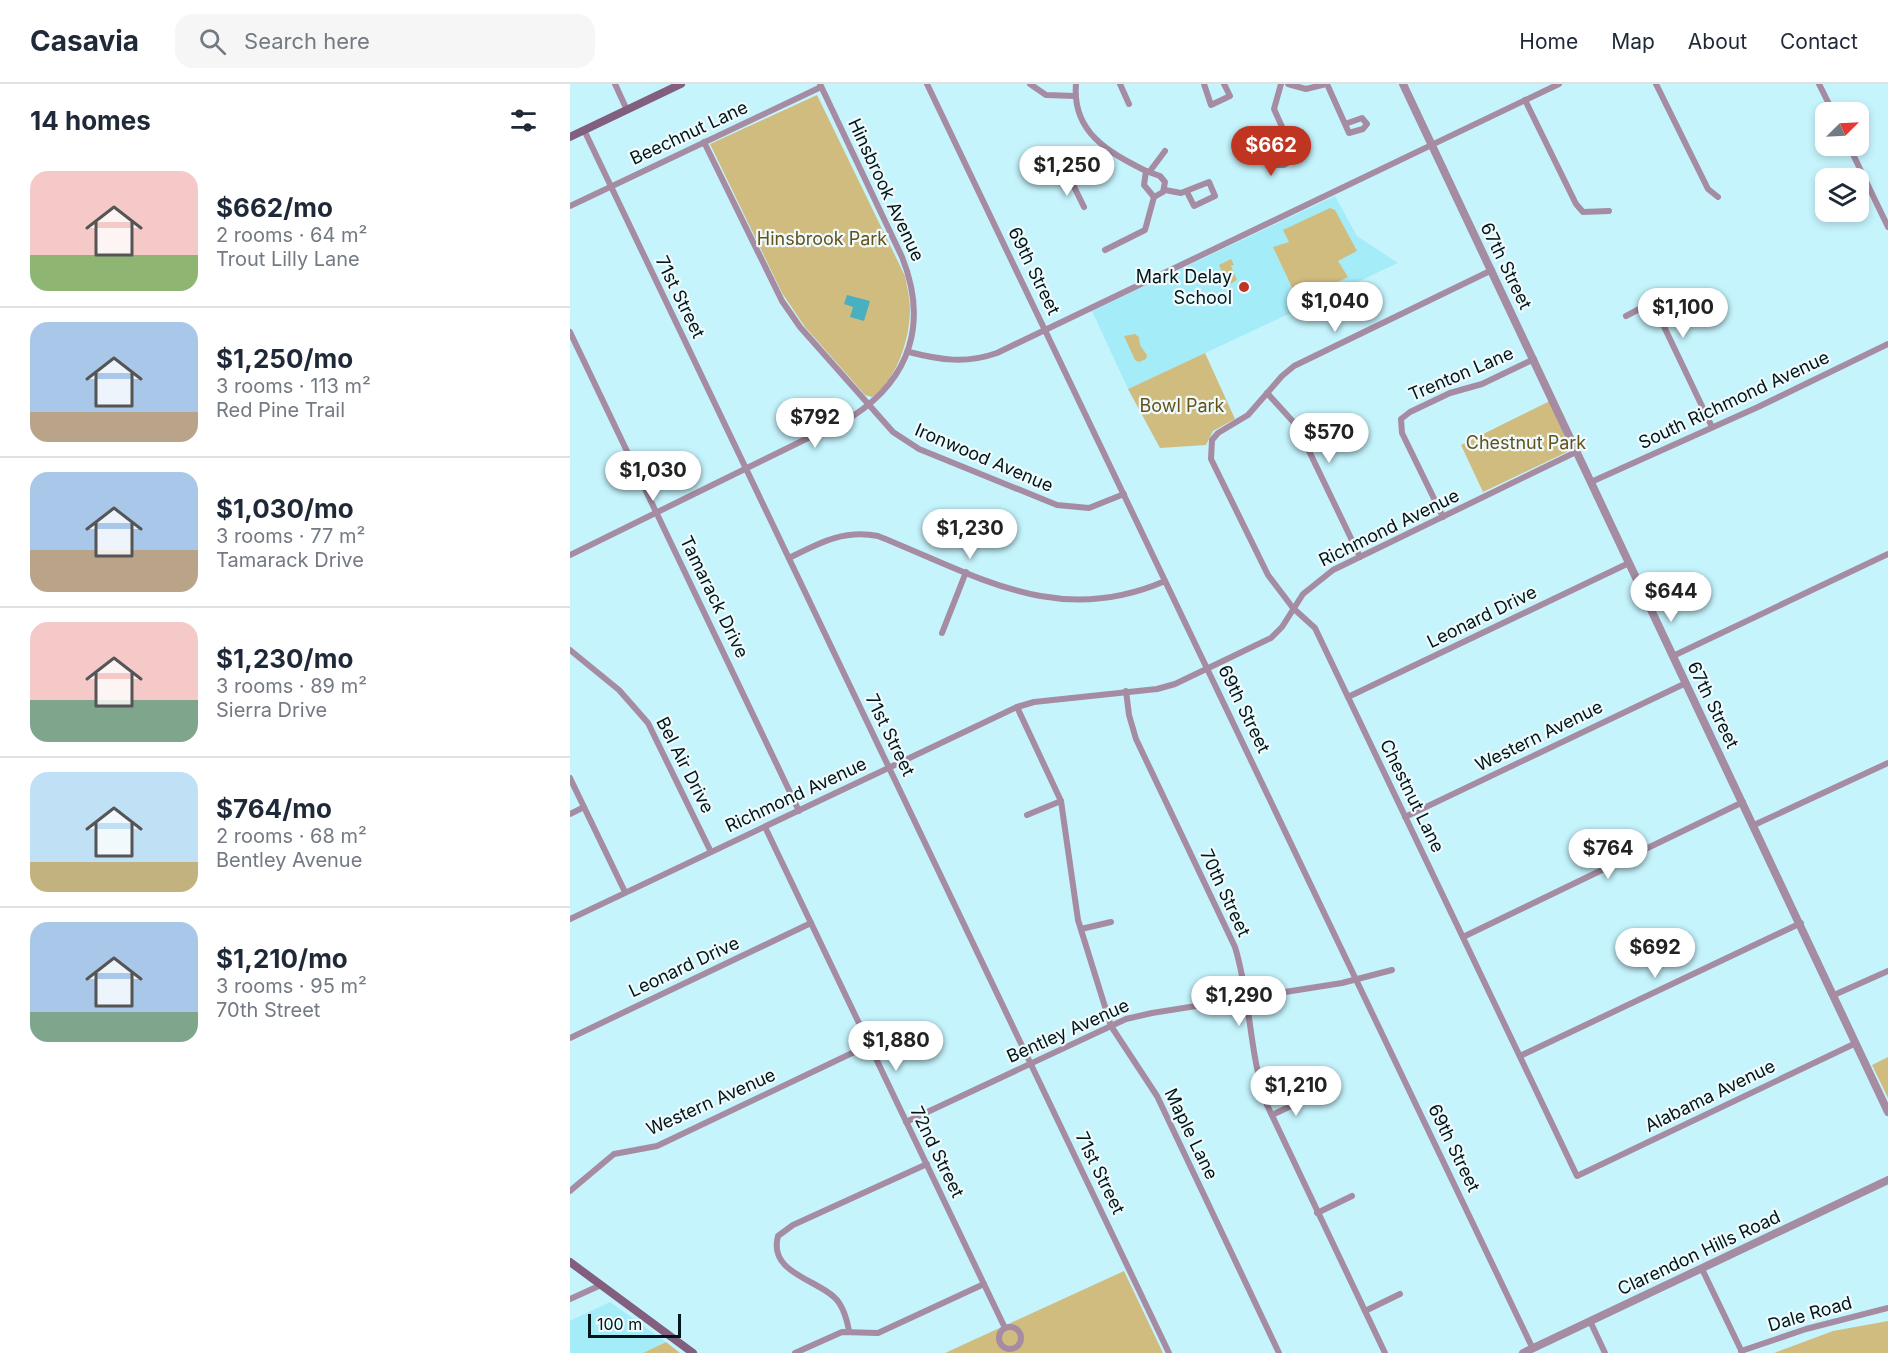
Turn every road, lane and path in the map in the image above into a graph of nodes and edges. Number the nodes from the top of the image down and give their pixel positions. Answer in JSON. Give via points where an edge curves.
{"nodes":[{"id":1,"x":615,"y":84,"type":"edge"},
{"id":2,"x":681,"y":84,"type":"edge"},
{"id":3,"x":927,"y":84,"type":"edge"},
{"id":4,"x":1030,"y":84,"type":"edge"},
{"id":5,"x":1075,"y":84,"type":"edge"},
{"id":6,"x":1083,"y":84,"type":"edge"},
{"id":7,"x":1120,"y":84,"type":"edge"},
{"id":8,"x":1204,"y":84,"type":"edge"},
{"id":9,"x":1224,"y":84,"type":"edge"},
{"id":10,"x":1281,"y":84,"type":"edge"},
{"id":11,"x":1288,"y":84,"type":"edge"},
{"id":12,"x":1326,"y":84,"type":"edge"},
{"id":13,"x":1403,"y":84,"type":"edge"},
{"id":14,"x":1559,"y":84,"type":"edge"},
{"id":15,"x":1656,"y":84,"type":"edge"},
{"id":16,"x":1819,"y":84,"type":"edge"},
{"id":17,"x":820,"y":86,"type":"edge"},
{"id":18,"x":1075,"y":96,"type":"junction"},
{"id":19,"x":1526,"y":100,"type":"junction"},
{"id":20,"x":1828,"y":102,"type":"edge"},
{"id":21,"x":1129,"y":104,"type":"dead end"},
{"id":22,"x":627,"y":110,"type":"junction"},
{"id":23,"x":1345,"y":124,"type":"dead end"},
{"id":24,"x":584,"y":130,"type":"junction"},
{"id":25,"x":570,"y":137,"type":"edge"},
{"id":26,"x":1286,"y":137,"type":"junction"},
{"id":27,"x":704,"y":142,"type":"junction"},
{"id":28,"x":1432,"y":144,"type":"junction"},
{"id":29,"x":1105,"y":149,"type":"junction"},
{"id":30,"x":1165,"y":151,"type":"dead end"},
{"id":31,"x":1854,"y":156,"type":"edge"},
{"id":32,"x":1060,"y":158,"type":"dead end"},
{"id":33,"x":1148,"y":171,"type":"junction"},
{"id":34,"x":1071,"y":178,"type":"junction"},
{"id":35,"x":611,"y":186,"type":"junction"},
{"id":36,"x":1165,"y":190,"type":"junction"},
{"id":37,"x":1187,"y":192,"type":"junction"},
{"id":38,"x":1154,"y":197,"type":"junction"},
{"id":39,"x":1718,"y":197,"type":"dead end"},
{"id":40,"x":570,"y":206,"type":"edge"},
{"id":41,"x":1084,"y":207,"type":"dead end"},
{"id":42,"x":1609,"y":211,"type":"dead end"},
{"id":43,"x":1888,"y":227,"type":"edge"},
{"id":44,"x":1105,"y":250,"type":"dead end"},
{"id":45,"x":1492,"y":270,"type":"junction"},
{"id":46,"x":1626,"y":315,"type":"dead end"},
{"id":47,"x":1045,"y":330,"type":"junction"},
{"id":48,"x":570,"y":332,"type":"edge"},
{"id":49,"x":1888,"y":344,"type":"edge"},
{"id":50,"x":909,"y":352,"type":"junction"},
{"id":51,"x":1534,"y":359,"type":"junction"},
{"id":52,"x":1267,"y":393,"type":"junction"},
{"id":53,"x":869,"y":406,"type":"junction"},
{"id":54,"x":1712,"y":428,"type":"junction"},
{"id":55,"x":1578,"y":451,"type":"junction"},
{"id":56,"x":747,"y":470,"type":"junction"},
{"id":57,"x":1591,"y":482,"type":"junction"},
{"id":58,"x":1124,"y":494,"type":"junction"},
{"id":59,"x":657,"y":514,"type":"junction"},
{"id":60,"x":1443,"y":517,"type":"junction"},
{"id":61,"x":570,"y":554,"type":"edge"},
{"id":62,"x":1888,"y":554,"type":"edge"},
{"id":63,"x":1360,"y":557,"type":"junction"},
{"id":64,"x":789,"y":558,"type":"junction"},
{"id":65,"x":1629,"y":563,"type":"junction"},
{"id":66,"x":966,"y":572,"type":"junction"},
{"id":67,"x":1165,"y":581,"type":"junction"},
{"id":68,"x":1293,"y":608,"type":"junction"},
{"id":69,"x":942,"y":633,"type":"dead end"},
{"id":70,"x":570,"y":650,"type":"edge"},
{"id":71,"x":1673,"y":656,"type":"junction"},
{"id":72,"x":1208,"y":668,"type":"junction"},
{"id":73,"x":1686,"y":683,"type":"junction"},
{"id":74,"x":1126,"y":691,"type":"junction"},
{"id":75,"x":1348,"y":697,"type":"junction"},
{"id":76,"x":1017,"y":708,"type":"junction"},
{"id":77,"x":1888,"y":763,"type":"edge"},
{"id":78,"x":890,"y":768,"type":"junction"},
{"id":79,"x":570,"y":778,"type":"edge"},
{"id":80,"x":1061,"y":801,"type":"junction"},
{"id":81,"x":1743,"y":802,"type":"junction"},
{"id":82,"x":584,"y":807,"type":"junction"},
{"id":83,"x":799,"y":811,"type":"junction"},
{"id":84,"x":570,"y":814,"type":"edge"},
{"id":85,"x":1027,"y":815,"type":"dead end"},
{"id":86,"x":1405,"y":817,"type":"junction"},
{"id":87,"x":1754,"y":825,"type":"junction"},
{"id":88,"x":765,"y":826,"type":"junction"},
{"id":89,"x":711,"y":852,"type":"junction"},
{"id":90,"x":625,"y":892,"type":"junction"},
{"id":91,"x":570,"y":919,"type":"edge"},
{"id":92,"x":1111,"y":922,"type":"dead end"},
{"id":93,"x":811,"y":923,"type":"junction"},
{"id":94,"x":1801,"y":923,"type":"junction"},
{"id":95,"x":1081,"y":929,"type":"junction"},
{"id":96,"x":1463,"y":937,"type":"junction"},
{"id":97,"x":1392,"y":970,"type":"dead end"},
{"id":98,"x":1888,"y":971,"type":"edge"},
{"id":99,"x":1357,"y":980,"type":"junction"},
{"id":100,"x":1834,"y":995,"type":"junction"},
{"id":101,"x":1246,"y":998,"type":"junction"},
{"id":102,"x":1110,"y":1026,"type":"junction"},
{"id":103,"x":570,"y":1038,"type":"edge"},
{"id":104,"x":1856,"y":1043,"type":"junction"},
{"id":105,"x":869,"y":1045,"type":"junction"},
{"id":106,"x":1520,"y":1056,"type":"junction"},
{"id":107,"x":1030,"y":1063,"type":"junction"},
{"id":108,"x":1310,"y":1096,"type":"dead end"},
{"id":109,"x":1888,"y":1112,"type":"edge"},
{"id":110,"x":1272,"y":1115,"type":"junction"},
{"id":111,"x":906,"y":1122,"type":"junction"},
{"id":112,"x":927,"y":1164,"type":"junction"},
{"id":113,"x":1577,"y":1176,"type":"joint"},
{"id":114,"x":1888,"y":1180,"type":"edge"},
{"id":115,"x":570,"y":1191,"type":"edge"},
{"id":116,"x":1352,"y":1196,"type":"dead end"},
{"id":117,"x":1317,"y":1213,"type":"junction"},
{"id":118,"x":570,"y":1262,"type":"edge"},
{"id":119,"x":1702,"y":1269,"type":"junction"},
{"id":120,"x":984,"y":1284,"type":"junction"},
{"id":121,"x":601,"y":1285,"type":"junction"},
{"id":122,"x":1400,"y":1294,"type":"dead end"},
{"id":123,"x":570,"y":1299,"type":"edge"},
{"id":124,"x":1888,"y":1308,"type":"edge"},
{"id":125,"x":1365,"y":1311,"type":"junction"},
{"id":126,"x":1590,"y":1322,"type":"junction"},
{"id":127,"x":1005,"y":1328,"type":"dead end"},
{"id":128,"x":849,"y":1331,"type":"junction"},
{"id":129,"x":1533,"y":1348,"type":"junction"},
{"id":130,"x":1742,"y":1352,"type":"edge"},
{"id":131,"x":693,"y":1353,"type":"edge"},
{"id":132,"x":795,"y":1353,"type":"edge"},
{"id":133,"x":1169,"y":1353,"type":"edge"},
{"id":134,"x":1279,"y":1353,"type":"edge"},
{"id":135,"x":1385,"y":1353,"type":"edge"},
{"id":136,"x":1523,"y":1353,"type":"edge"},
{"id":137,"x":1605,"y":1353,"type":"edge"}],
"edges":[{"from":1,"to":22,"type":"street"},
{"from":2,"to":22,"type":"main road"},
{"from":3,"to":47,"type":"street","name":"69th Street"},
{"from":4,"to":18,"type":"street","via":[[1046,95]]},
{"from":5,"to":6,"type":"street"},
{"from":5,"to":18,"type":"street"},
{"from":7,"to":21,"type":"street"},
{"from":8,"to":9,"type":"street","via":[[1211,105],[1230,96]]},
{"from":10,"to":26,"type":"street","via":[[1274,109]]},
{"from":11,"to":12,"type":"street","via":[[1306,89]]},
{"from":12,"to":23,"type":"street"},
{"from":13,"to":28,"type":"street","name":"67th Street"},
{"from":14,"to":19,"type":"street"},
{"from":15,"to":39,"type":"street","via":[[1708,189]]},
{"from":16,"to":20,"type":"street"},
{"from":17,"to":27,"type":"street","name":"Beechnut Lane"},
{"from":17,"to":50,"type":"street","name":"Hinsbrook Avenue","via":[[909,272],[915,309]]},
{"from":18,"to":29,"type":"street","via":[[1083,124]]},
{"from":19,"to":28,"type":"street"},
{"from":19,"to":42,"type":"street","via":[[1576,204],[1583,212]]},
{"from":22,"to":24,"type":"main road"},
{"from":24,"to":25,"type":"main road"},
{"from":24,"to":35,"type":"street","name":"71st Street"},
{"from":26,"to":26,"type":"street","via":[[1266,146],[1272,165],[1284,165],[1296,158]]},
{"from":27,"to":35,"type":"street","name":"Beechnut Lane"},
{"from":27,"to":53,"type":"street","name":"Ironwood Avenue","via":[[782,302]]},
{"from":28,"to":45,"type":"street","name":"67th Street"},
{"from":28,"to":47,"type":"street"},
{"from":29,"to":33,"type":"street"},
{"from":29,"to":34,"type":"street","via":[[1093,165]]},
{"from":30,"to":33,"type":"street"},
{"from":31,"to":43,"type":"street"},
{"from":32,"to":34,"type":"street"},
{"from":33,"to":36,"type":"street","via":[[1163,179]]},
{"from":33,"to":38,"type":"street","via":[[1144,186]]},
{"from":34,"to":41,"type":"street"},
{"from":35,"to":40,"type":"street","name":"Beechnut Lane"},
{"from":35,"to":56,"type":"street","name":"71st Street"},
{"from":36,"to":37,"type":"street"},
{"from":36,"to":38,"type":"street"},
{"from":37,"to":37,"type":"street","via":[[1209,182],[1215,196],[1194,206]]},
{"from":38,"to":44,"type":"street","via":[[1145,230]]},
{"from":45,"to":51,"type":"street","name":"67th Street"},
{"from":45,"to":52,"type":"street","via":[[1302,362]]},
{"from":46,"to":54,"type":"street","via":[[1645,306],[1658,314]]},
{"from":47,"to":50,"type":"street","via":[[997,353],[972,360],[939,360]]},
{"from":47,"to":58,"type":"street","name":"69th Street"},
{"from":48,"to":59,"type":"street","name":"Tamarack Drive"},
{"from":49,"to":54,"type":"street","name":"South Richmond Avenue"},
{"from":50,"to":53,"type":"street","name":"Hinsbrook Avenue","via":[[892,383]]},
{"from":51,"to":55,"type":"street","name":"67th Street"},
{"from":51,"to":60,"type":"street","name":"Trenton Lane","via":[[1482,384],[1450,393],[1401,419],[1402,433]]},
{"from":52,"to":63,"type":"street","via":[[1297,426]]},
{"from":52,"to":68,"type":"street","name":"Chestnut Lane","via":[[1248,415],[1221,430],[1212,440],[1211,459],[1264,568]]},
{"from":53,"to":56,"type":"street","name":"Hinsbrook Avenue"},
{"from":53,"to":58,"type":"street","name":"Ironwood Avenue","via":[[893,432],[919,449],[1057,505],[1089,508]]},
{"from":54,"to":57,"type":"street","name":"South Richmond Avenue"},
{"from":55,"to":57,"type":"street","name":"67th Street"},
{"from":55,"to":60,"type":"street","name":"Richmond Avenue"},
{"from":56,"to":59,"type":"street","name":"Hinsbrook Avenue"},
{"from":56,"to":64,"type":"street","name":"71st Street"},
{"from":57,"to":65,"type":"street","name":"67th Street"},
{"from":58,"to":67,"type":"street","name":"69th Street"},
{"from":59,"to":61,"type":"street","name":"Hinsbrook Avenue"},
{"from":59,"to":83,"type":"street","name":"Tamarack Drive"},
{"from":60,"to":63,"type":"street","name":"Richmond Avenue"},
{"from":62,"to":71,"type":"street"},
{"from":63,"to":68,"type":"street","name":"Richmond Avenue","via":[[1321,577]]},
{"from":64,"to":66,"type":"street","via":[[836,536],[865,534]]},
{"from":64,"to":78,"type":"street","name":"71st Street"},
{"from":65,"to":71,"type":"street","name":"67th Street"},
{"from":65,"to":75,"type":"street","name":"Leonard Drive"},
{"from":66,"to":67,"type":"street","via":[[1014,591],[1057,600],[1126,594]]},
{"from":66,"to":69,"type":"street"},
{"from":67,"to":72,"type":"street","name":"69th Street"},
{"from":68,"to":72,"type":"street","name":"Richmond Avenue","via":[[1270,638]]},
{"from":68,"to":75,"type":"street","name":"Chestnut Lane","via":[[1315,628]]},
{"from":70,"to":89,"type":"street","name":"Bel Air Drive","via":[[624,695],[648,723]]},
{"from":71,"to":73,"type":"street","name":"67th Street"},
{"from":72,"to":74,"type":"street","name":"Richmond Avenue","via":[[1162,687]]},
{"from":72,"to":99,"type":"street","name":"69th Street"},
{"from":73,"to":81,"type":"street","name":"67th Street"},
{"from":73,"to":86,"type":"street","name":"Western Avenue"},
{"from":74,"to":76,"type":"street","name":"Richmond Avenue","via":[[1034,702]]},
{"from":74,"to":101,"type":"street","name":"70th Street","via":[[1133,732],[1230,937]]},
{"from":75,"to":86,"type":"street","name":"Chestnut Lane"},
{"from":76,"to":78,"type":"street","name":"Richmond Avenue"},
{"from":76,"to":80,"type":"street","name":"Maple Lane"},
{"from":77,"to":87,"type":"street"},
{"from":78,"to":83,"type":"street","name":"Richmond Avenue"},
{"from":78,"to":107,"type":"street","name":"71st Street"},
{"from":79,"to":82,"type":"street"},
{"from":80,"to":85,"type":"street"},
{"from":80,"to":95,"type":"street","name":"Maple Lane"},
{"from":81,"to":87,"type":"street","name":"67th Street"},
{"from":81,"to":96,"type":"street"},
{"from":82,"to":84,"type":"street"},
{"from":82,"to":90,"type":"street"},
{"from":83,"to":88,"type":"street","name":"Richmond Avenue"},
{"from":86,"to":96,"type":"street","name":"Chestnut Lane"},
{"from":87,"to":94,"type":"street","name":"67th Street"},
{"from":88,"to":89,"type":"street","name":"Richmond Avenue"},
{"from":88,"to":93,"type":"street","name":"72nd Street"},
{"from":89,"to":90,"type":"street","name":"Richmond Avenue"},
{"from":90,"to":91,"type":"street","name":"Richmond Avenue"},
{"from":92,"to":95,"type":"street"},
{"from":93,"to":103,"type":"street","name":"Leonard Drive"},
{"from":93,"to":105,"type":"street","name":"72nd Street"},
{"from":94,"to":100,"type":"street","name":"67th Street"},
{"from":94,"to":106,"type":"street"},
{"from":95,"to":102,"type":"street","name":"Maple Lane"},
{"from":96,"to":106,"type":"street","name":"Chestnut Lane"},
{"from":97,"to":99,"type":"street","name":"Bentley Avenue"},
{"from":98,"to":100,"type":"street"},
{"from":99,"to":101,"type":"street","name":"Bentley Avenue"},
{"from":99,"to":129,"type":"street","name":"69th Street"},
{"from":100,"to":104,"type":"street","name":"67th Street"},
{"from":101,"to":102,"type":"street","name":"Bentley Avenue","via":[[1152,1012]]},
{"from":101,"to":110,"type":"street","name":"70th Street","via":[[1260,1085]]},
{"from":102,"to":107,"type":"street","name":"Bentley Avenue"},
{"from":102,"to":134,"type":"street","name":"Maple Lane","via":[[1157,1096]]},
{"from":104,"to":109,"type":"street","name":"67th Street"},
{"from":104,"to":113,"type":"street","name":"Alabama Avenue"},
{"from":105,"to":111,"type":"street","name":"72nd Street"},
{"from":105,"to":115,"type":"street","name":"Western Avenue","via":[[657,1146],[614,1154]]},
{"from":106,"to":113,"type":"street","name":"Chestnut Lane"},
{"from":107,"to":111,"type":"street","name":"Bentley Avenue"},
{"from":107,"to":133,"type":"street","name":"71st Street"},
{"from":108,"to":110,"type":"street"},
{"from":110,"to":117,"type":"street","name":"70th Street"},
{"from":111,"to":112,"type":"street","name":"72nd Street"},
{"from":112,"to":120,"type":"street","name":"72nd Street"},
{"from":112,"to":128,"type":"street","via":[[793,1225],[778,1236],[778,1250],[788,1268],[836,1298]]},
{"from":114,"to":119,"type":"street","name":"Clarendon Hills Road"},
{"from":116,"to":117,"type":"street"},
{"from":117,"to":125,"type":"street","name":"70th Street"},
{"from":118,"to":121,"type":"main road"},
{"from":119,"to":126,"type":"street","name":"Clarendon Hills Road"},
{"from":119,"to":130,"type":"street"},
{"from":120,"to":127,"type":"street","name":"72nd Street"},
{"from":120,"to":128,"type":"street","via":[[878,1333]]},
{"from":121,"to":123,"type":"street"},
{"from":121,"to":131,"type":"main road"},
{"from":122,"to":125,"type":"street"},
{"from":124,"to":130,"type":"street","name":"Dale Road","via":[[1814,1326]]},
{"from":125,"to":135,"type":"street","name":"70th Street"},
{"from":126,"to":129,"type":"street","name":"Clarendon Hills Road"},
{"from":126,"to":137,"type":"street"},
{"from":128,"to":132,"type":"street"},
{"from":129,"to":136,"type":"street","name":"Clarendon Hills Road"}]}
